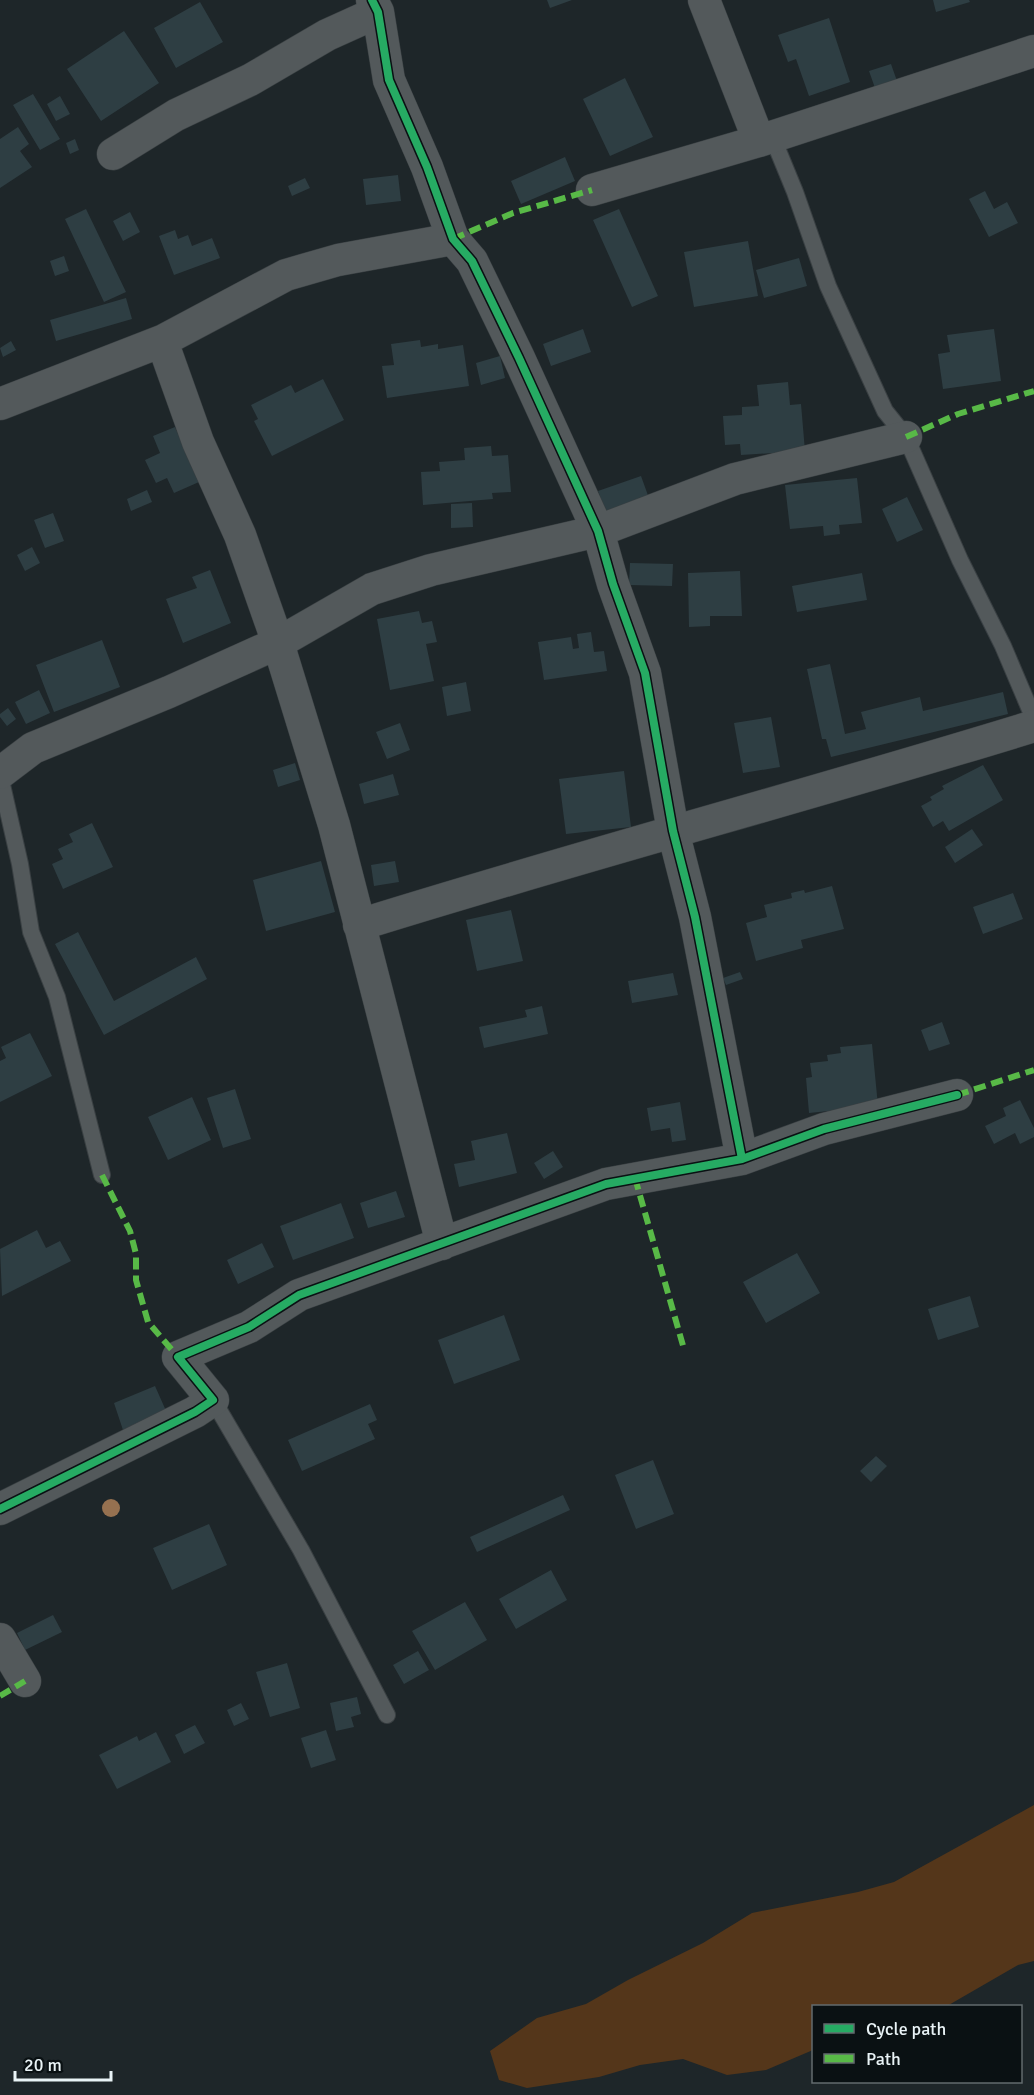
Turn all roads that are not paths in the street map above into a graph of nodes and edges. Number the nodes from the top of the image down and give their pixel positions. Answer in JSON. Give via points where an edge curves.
{"nodes":[{"id":1,"x":704,"y":0,"type":"edge"},
{"id":2,"x":375,"y":6,"type":"edge"},
{"id":3,"x":1034,"y":51,"type":"edge"},
{"id":4,"x":766,"y":138,"type":"junction"},
{"id":5,"x":113,"y":154,"type":"dead end"},
{"id":6,"x":592,"y":190,"type":"dead end"},
{"id":7,"x":453,"y":239,"type":"junction"},
{"id":8,"x":162,"y":341,"type":"junction"},
{"id":9,"x":0,"y":404,"type":"edge"},
{"id":10,"x":906,"y":437,"type":"junction"},
{"id":11,"x":598,"y":531,"type":"junction"},
{"id":12,"x":278,"y":643,"type":"junction"},
{"id":13,"x":1034,"y":719,"type":"edge"},
{"id":14,"x":1034,"y":726,"type":"edge"},
{"id":15,"x":0,"y":774,"type":"edge"},
{"id":16,"x":672,"y":831,"type":"junction"},
{"id":17,"x":359,"y":925,"type":"junction"},
{"id":18,"x":957,"y":1095,"type":"dead end"},
{"id":19,"x":742,"y":1159,"type":"junction"},
{"id":20,"x":102,"y":1175,"type":"dead end"},
{"id":21,"x":442,"y":1244,"type":"junction"},
{"id":22,"x":213,"y":1400,"type":"junction"},
{"id":23,"x":0,"y":1509,"type":"edge"},
{"id":24,"x":0,"y":1639,"type":"edge"},
{"id":25,"x":25,"y":1682,"type":"dead end"},
{"id":26,"x":387,"y":1715,"type":"dead end"}],
"edges":[{"from":1,"to":4,"type":"street"},
{"from":2,"to":5,"type":"street"},
{"from":2,"to":7,"type":"street","via":[[389,80]]},
{"from":3,"to":4,"type":"street"},
{"from":4,"to":6,"type":"street"},
{"from":4,"to":10,"type":"lane","via":[[795,192],[828,286],[885,411]]},
{"from":7,"to":8,"type":"street","via":[[338,260],[286,274]]},
{"from":7,"to":11,"type":"street","via":[[477,270]]},
{"from":8,"to":9,"type":"street"},
{"from":8,"to":12,"type":"street","via":[[198,442],[240,535]]},
{"from":10,"to":11,"type":"street","via":[[735,479]]},
{"from":10,"to":13,"type":"lane"},
{"from":11,"to":12,"type":"street","via":[[431,570],[372,589]]},
{"from":11,"to":16,"type":"street","via":[[645,674]]},
{"from":12,"to":15,"type":"street","via":[[33,748]]},
{"from":12,"to":17,"type":"street","via":[[334,825]]},
{"from":14,"to":16,"type":"street"},
{"from":15,"to":20,"type":"lane","via":[[31,932],[57,997]]},
{"from":16,"to":17,"type":"street"},
{"from":16,"to":19,"type":"street","via":[[695,917]]},
{"from":17,"to":21,"type":"street"},
{"from":18,"to":19,"type":"street","via":[[824,1130]]},
{"from":19,"to":21,"type":"street","via":[[606,1184]]},
{"from":21,"to":22,"type":"street","via":[[299,1295],[249,1327],[178,1357]]},
{"from":22,"to":23,"type":"street"},
{"from":22,"to":26,"type":"lane","via":[[301,1550]]},
{"from":24,"to":25,"type":"street"}]}
